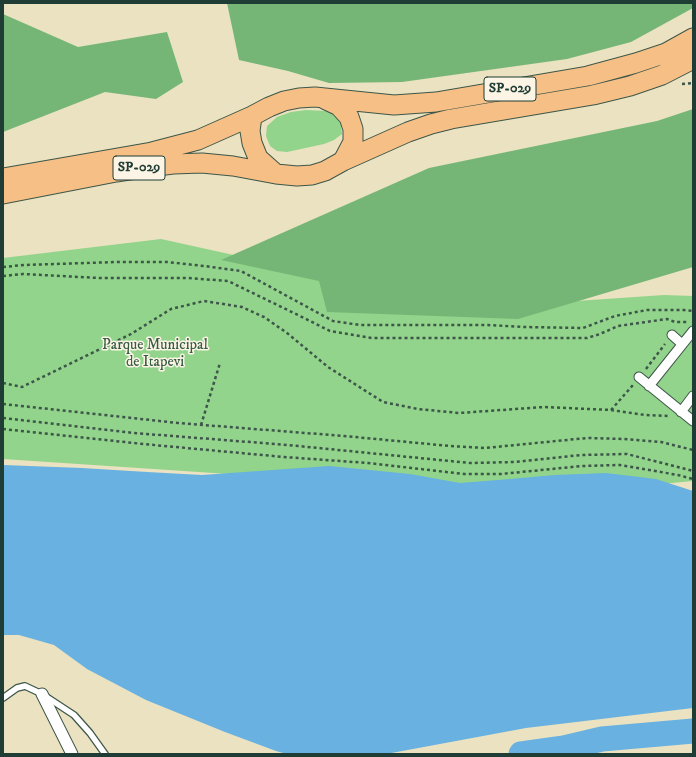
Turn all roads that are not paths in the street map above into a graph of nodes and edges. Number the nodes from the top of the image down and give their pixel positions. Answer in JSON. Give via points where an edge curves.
{"nodes":[{"id":1,"x":693,"y":38,"type":"edge"},
{"id":2,"x":693,"y":59,"type":"edge"},
{"id":3,"x":320,"y":97,"type":"junction"},
{"id":4,"x":252,"y":116,"type":"junction"},
{"id":5,"x":344,"y":161,"type":"junction"},
{"id":6,"x":276,"y":174,"type":"junction"},
{"id":7,"x":3,"y":178,"type":"edge"},
{"id":8,"x":3,"y":194,"type":"edge"},
{"id":9,"x":693,"y":331,"type":"edge"},
{"id":10,"x":672,"y":335,"type":"dead end"},
{"id":11,"x":682,"y":344,"type":"junction"},
{"id":12,"x":639,"y":378,"type":"dead end"},
{"id":13,"x":649,"y":386,"type":"junction"},
{"id":14,"x":693,"y":396,"type":"edge"},
{"id":15,"x":681,"y":412,"type":"junction"},
{"id":16,"x":693,"y":421,"type":"edge"},
{"id":17,"x":42,"y":694,"type":"junction"},
{"id":18,"x":3,"y":698,"type":"edge"},
{"id":19,"x":72,"y":754,"type":"edge"},
{"id":20,"x":105,"y":754,"type":"edge"}],
"edges":[{"from":1,"to":3,"type":"highway","number":"SP-029","via":[[666,53],[636,64],[588,76],[436,102],[394,105]]},
{"from":2,"to":5,"type":"highway","number":"SP-029","via":[[662,75],[630,86],[431,124]]},
{"from":3,"to":4,"type":"highway","number":"SP-029","via":[[284,101]]},
{"from":3,"to":5,"type":"highway","number":"SP-029","via":[[338,106],[349,117],[353,129],[353,142]]},
{"from":4,"to":6,"type":"highway","via":[[250,131],[258,158]]},
{"from":4,"to":7,"type":"highway","number":"SP-029","via":[[198,140],[152,152]]},
{"from":5,"to":6,"type":"highway","number":"SP-029","via":[[312,175]]},
{"from":6,"to":8,"type":"highway","number":"SP-029","via":[[233,166],[173,164],[149,166]]},
{"from":9,"to":11,"type":"street"},
{"from":10,"to":11,"type":"street"},
{"from":11,"to":13,"type":"street"},
{"from":12,"to":13,"type":"street"},
{"from":13,"to":15,"type":"street"},
{"from":14,"to":15,"type":"street"},
{"from":15,"to":16,"type":"street"},
{"from":17,"to":18,"type":"lane","via":[[25,686],[17,688]]},
{"from":17,"to":19,"type":"street"},
{"from":17,"to":20,"type":"lane","via":[[74,715]]}]}
